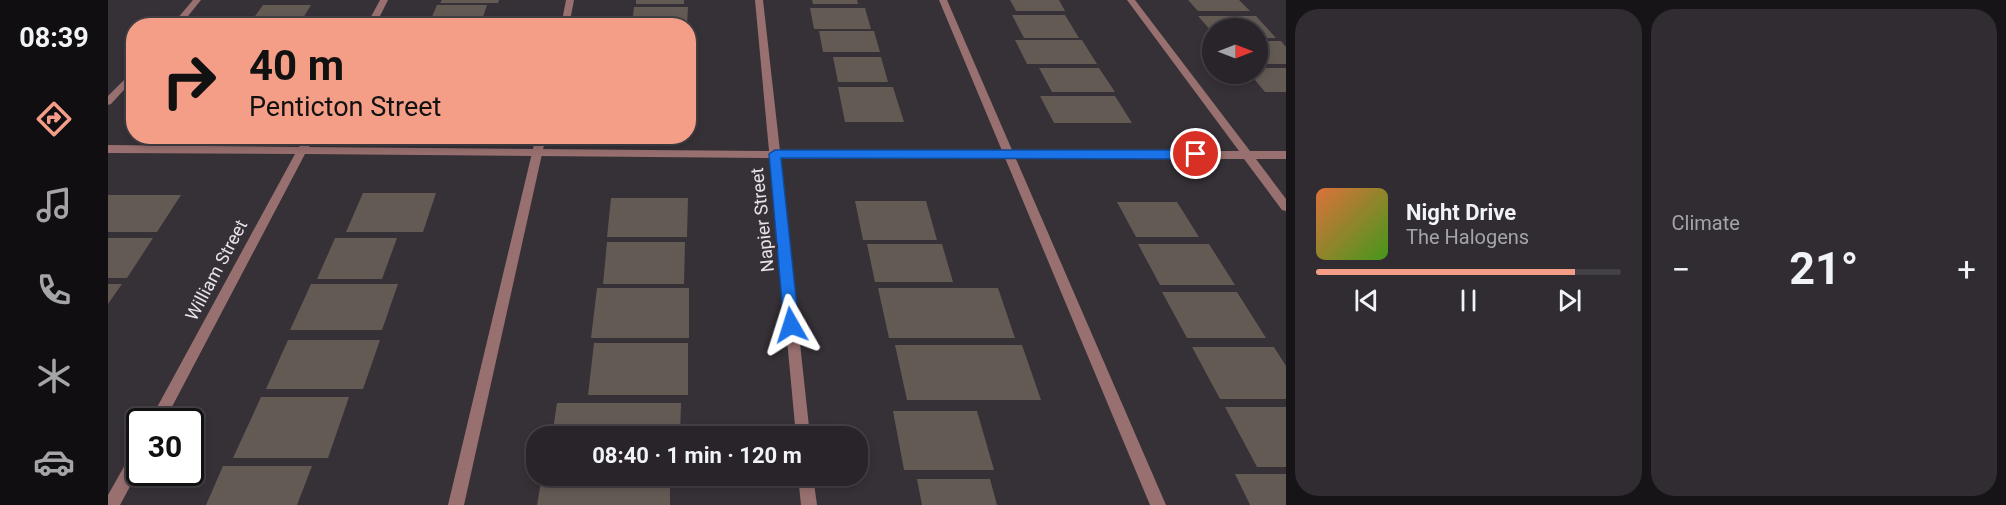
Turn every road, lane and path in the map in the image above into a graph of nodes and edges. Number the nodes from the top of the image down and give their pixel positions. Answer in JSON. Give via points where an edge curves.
{"nodes":[{"id":1,"x":197,"y":0,"type":"edge"},
{"id":2,"x":384,"y":0,"type":"edge"},
{"id":3,"x":570,"y":0,"type":"edge"},
{"id":4,"x":759,"y":0,"type":"edge"},
{"id":5,"x":942,"y":0,"type":"edge"},
{"id":6,"x":1131,"y":0,"type":"edge"},
{"id":7,"x":182,"y":18,"type":"edge"},
{"id":8,"x":374,"y":18,"type":"edge"},
{"id":9,"x":567,"y":18,"type":"edge"},
{"id":10,"x":126,"y":82,"type":"edge"},
{"id":11,"x":108,"y":102,"type":"edge"},
{"id":12,"x":306,"y":144,"type":"edge"},
{"id":13,"x":540,"y":144,"type":"edge"},
{"id":14,"x":108,"y":149,"type":"edge"},
{"id":15,"x":303,"y":150,"type":"junction"},
{"id":16,"x":538,"y":152,"type":"junction"},
{"id":17,"x":775,"y":154,"type":"junction"},
{"id":18,"x":1009,"y":155,"type":"junction"},
{"id":19,"x":1247,"y":155,"type":"junction"},
{"id":20,"x":1286,"y":155,"type":"edge"},
{"id":21,"x":1286,"y":207,"type":"edge"},
{"id":22,"x":164,"y":408,"type":"edge"},
{"id":23,"x":802,"y":426,"type":"edge"},
{"id":24,"x":126,"y":478,"type":"edge"},
{"id":25,"x":808,"y":486,"type":"edge"},
{"id":26,"x":111,"y":505,"type":"edge"},
{"id":27,"x":456,"y":505,"type":"edge"},
{"id":28,"x":809,"y":505,"type":"edge"},
{"id":29,"x":1158,"y":505,"type":"edge"}],
"edges":[{"from":1,"to":7,"type":"street"},
{"from":2,"to":8,"type":"street"},
{"from":3,"to":9,"type":"street"},
{"from":4,"to":17,"type":"street","name":"Napier Street"},
{"from":5,"to":18,"type":"street"},
{"from":6,"to":19,"type":"street"},
{"from":10,"to":11,"type":"street"},
{"from":12,"to":15,"type":"street","name":"William Street"},
{"from":13,"to":16,"type":"street"},
{"from":14,"to":15,"type":"street"},
{"from":15,"to":16,"type":"street"},
{"from":15,"to":22,"type":"street","name":"William Street"},
{"from":16,"to":17,"type":"street"},
{"from":16,"to":27,"type":"street"},
{"from":17,"to":18,"type":"street"},
{"from":17,"to":23,"type":"street","name":"Napier Street"},
{"from":18,"to":19,"type":"street"},
{"from":18,"to":29,"type":"street"},
{"from":19,"to":20,"type":"street"},
{"from":19,"to":21,"type":"street"},
{"from":24,"to":26,"type":"street"},
{"from":25,"to":28,"type":"street"}]}
